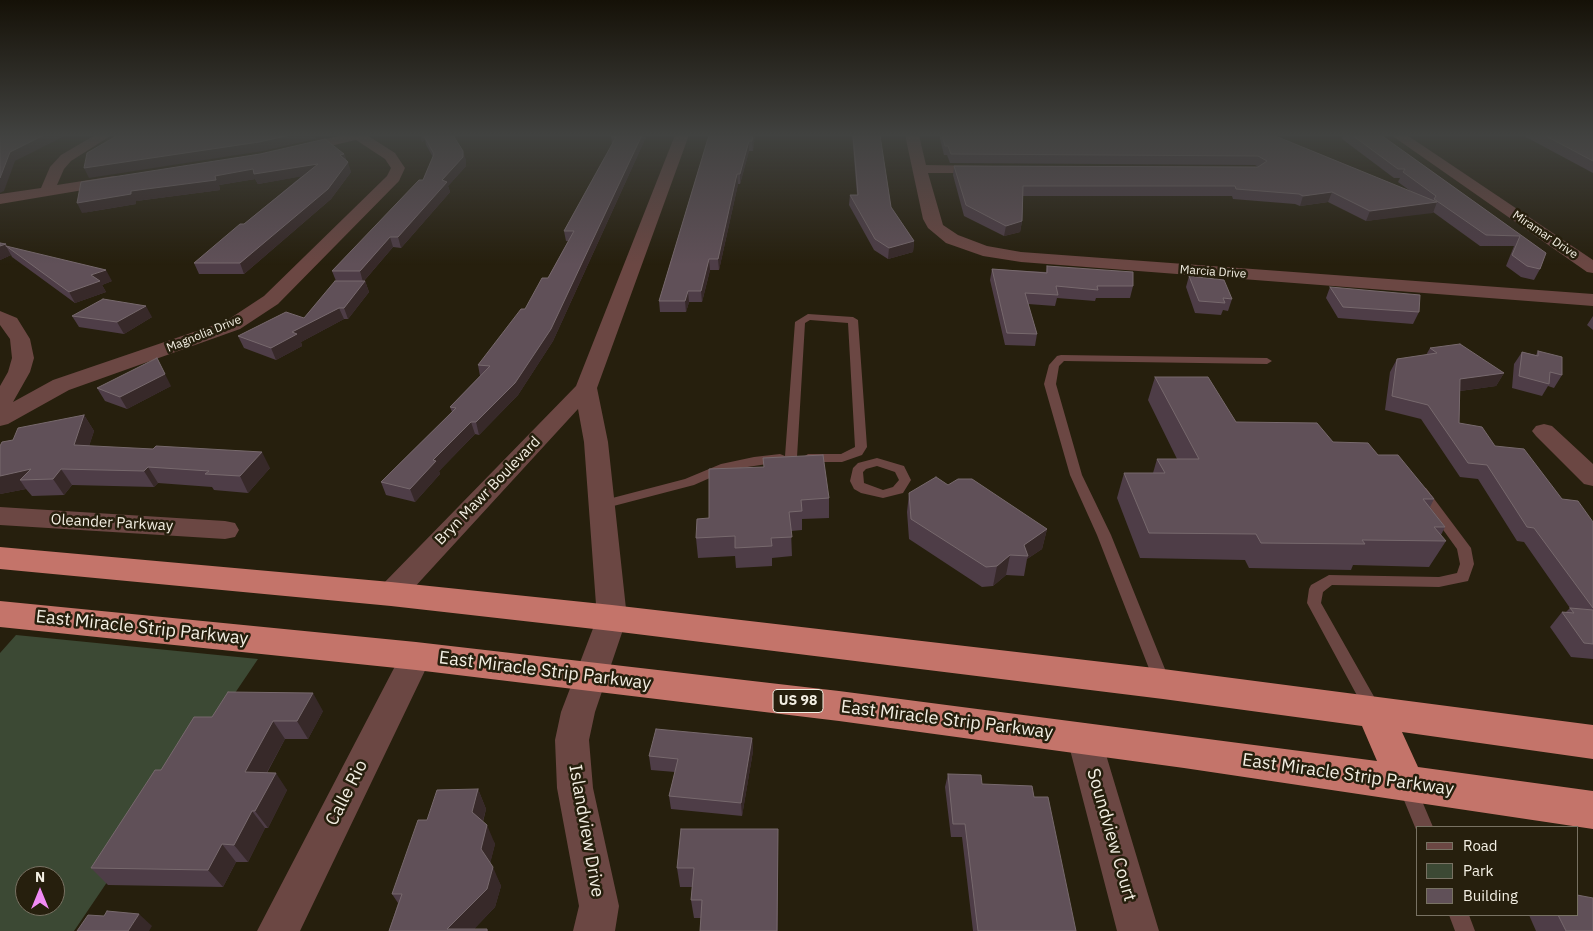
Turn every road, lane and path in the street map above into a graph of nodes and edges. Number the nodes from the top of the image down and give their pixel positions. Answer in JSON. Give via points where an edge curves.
{"nodes":[{"id":1,"x":53,"y":178,"type":"edge"},
{"id":2,"x":127,"y":178,"type":"edge"},
{"id":3,"x":394,"y":178,"type":"edge"},
{"id":4,"x":666,"y":178,"type":"edge"},
{"id":5,"x":921,"y":178,"type":"edge"},
{"id":6,"x":1462,"y":178,"type":"edge"},
{"id":7,"x":48,"y":191,"type":"junction"},
{"id":8,"x":0,"y":199,"type":"edge"},
{"id":9,"x":1593,"y":268,"type":"edge"},
{"id":10,"x":1593,"y":300,"type":"edge"},
{"id":11,"x":0,"y":317,"type":"edge"},
{"id":12,"x":1267,"y":361,"type":"dead end"},
{"id":13,"x":586,"y":388,"type":"junction"},
{"id":14,"x":0,"y":406,"type":"edge"},
{"id":15,"x":0,"y":419,"type":"edge"},
{"id":16,"x":1544,"y":431,"type":"dead end"},
{"id":17,"x":850,"y":456,"type":"junction"},
{"id":18,"x":791,"y":457,"type":"junction"},
{"id":19,"x":862,"y":466,"type":"dead end"},
{"id":20,"x":1593,"y":478,"type":"edge"},
{"id":21,"x":1413,"y":480,"type":"edge"},
{"id":22,"x":602,"y":505,"type":"junction"},
{"id":23,"x":0,"y":516,"type":"edge"},
{"id":24,"x":225,"y":530,"type":"dead end"},
{"id":25,"x":0,"y":558,"type":"edge"},
{"id":26,"x":391,"y":594,"type":"junction"},
{"id":27,"x":0,"y":614,"type":"edge"},
{"id":28,"x":612,"y":618,"type":"junction"},
{"id":29,"x":416,"y":656,"type":"junction"},
{"id":30,"x":590,"y":677,"type":"junction"},
{"id":31,"x":1164,"y":684,"type":"junction"},
{"id":32,"x":1375,"y":713,"type":"junction"},
{"id":33,"x":1084,"y":738,"type":"junction"},
{"id":34,"x":1593,"y":742,"type":"edge"},
{"id":35,"x":1406,"y":783,"type":"junction"},
{"id":36,"x":1593,"y":810,"type":"edge"},
{"id":37,"x":1424,"y":826,"type":"edge"},
{"id":38,"x":1459,"y":916,"type":"edge"},
{"id":39,"x":278,"y":931,"type":"edge"},
{"id":40,"x":594,"y":931,"type":"edge"},
{"id":41,"x":1138,"y":931,"type":"edge"},
{"id":42,"x":1465,"y":931,"type":"edge"}],
"edges":[{"from":1,"to":7,"type":"street"},
{"from":2,"to":7,"type":"street"},
{"from":3,"to":15,"type":"street","name":"Magnolia Drive","via":[[271,300],[233,325],[61,385]]},
{"from":4,"to":13,"type":"street","name":"Bryn Mawr Boulevard"},
{"from":5,"to":10,"type":"street","name":"Marcia Drive","via":[[936,228],[966,246],[1002,254]]},
{"from":6,"to":9,"type":"street","name":"Miramar Drive"},
{"from":7,"to":8,"type":"street"},
{"from":11,"to":14,"type":"street","via":[[10,322],[20,339],[23,358]]},
{"from":12,"to":31,"type":"lane","via":[[1061,358],[1054,365],[1050,384],[1076,475],[1104,535]]},
{"from":13,"to":22,"type":"street","via":[[596,442]]},
{"from":13,"to":26,"type":"street","name":"Bryn Mawr Boulevard"},
{"from":16,"to":20,"type":"street"},
{"from":17,"to":18,"type":"lane"},
{"from":17,"to":18,"type":"lane","via":[[861,447],[854,322],[844,318],[808,317],[800,322]]},
{"from":17,"to":19,"type":"lane"},
{"from":18,"to":22,"type":"lane","via":[[725,467],[689,482]]},
{"from":21,"to":32,"type":"lane","via":[[1464,548],[1467,564],[1463,577],[1439,582],[1328,580],[1316,589],[1314,603]]},
{"from":22,"to":28,"type":"street"},
{"from":23,"to":24,"type":"street","name":"Oleander Parkway"},
{"from":25,"to":26,"type":"highway"},
{"from":26,"to":28,"type":"highway"},
{"from":27,"to":29,"type":"highway","name":"East Miracle Strip Parkway","number":"US 98"},
{"from":28,"to":30,"type":"street","name":"Islandview Drive"},
{"from":28,"to":31,"type":"highway"},
{"from":29,"to":30,"type":"highway","name":"East Miracle Strip Parkway","number":"US 98"},
{"from":29,"to":39,"type":"street","name":"Calle Rio"},
{"from":30,"to":33,"type":"highway","name":"East Miracle Strip Parkway","number":"US 98"},
{"from":30,"to":40,"type":"street","name":"Islandview Drive","via":[[572,740],[575,788],[599,906]]},
{"from":31,"to":32,"type":"highway"},
{"from":32,"to":34,"type":"highway"},
{"from":32,"to":35,"type":"highway"},
{"from":33,"to":35,"type":"highway","name":"East Miracle Strip Parkway","number":"US 98"},
{"from":33,"to":41,"type":"street","name":"Soundview Court"},
{"from":35,"to":36,"type":"highway","name":"East Miracle Strip Parkway","number":"US 98"},
{"from":35,"to":37,"type":"lane"},
{"from":38,"to":42,"type":"lane"}]}
